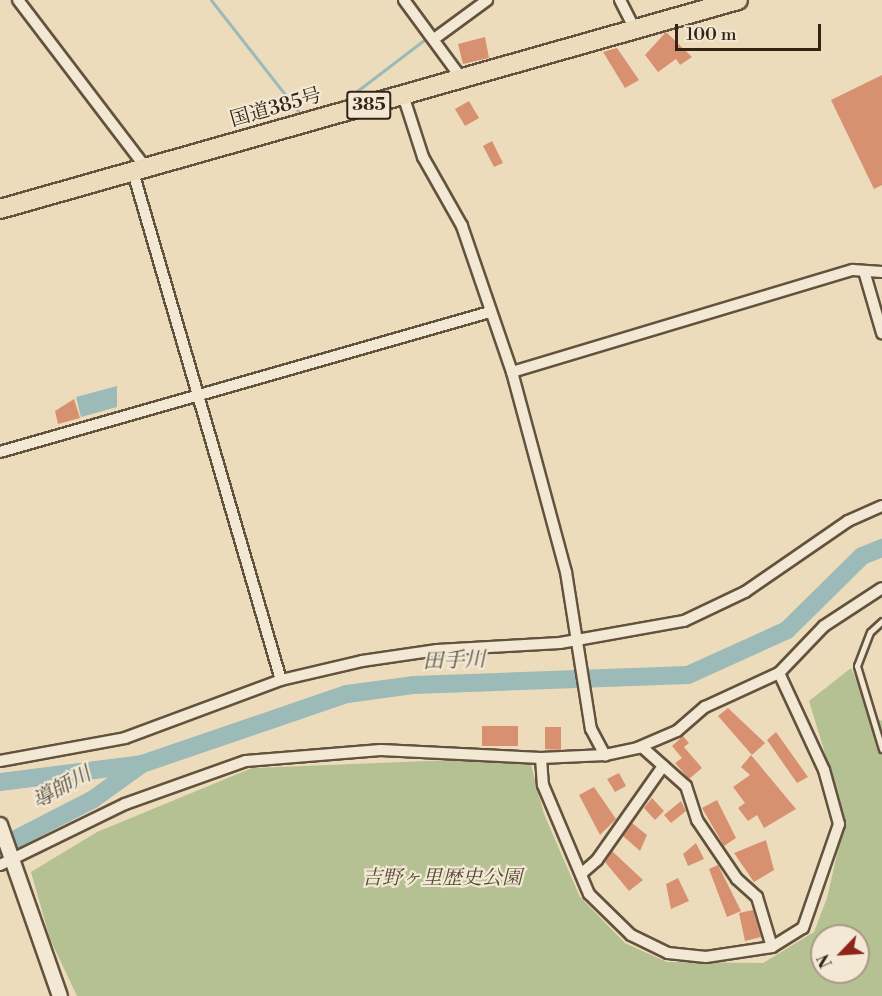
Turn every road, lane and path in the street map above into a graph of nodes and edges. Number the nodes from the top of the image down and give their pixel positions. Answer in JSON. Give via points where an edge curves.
{"nodes":[{"id":1,"x":18,"y":0,"type":"edge"},
{"id":2,"x":405,"y":0,"type":"edge"},
{"id":3,"x":487,"y":0,"type":"edge"},
{"id":4,"x":620,"y":0,"type":"edge"},
{"id":5,"x":738,"y":0,"type":"edge"},
{"id":6,"x":635,"y":29,"type":"junction"},
{"id":7,"x":434,"y":39,"type":"junction"},
{"id":8,"x":462,"y":78,"type":"junction"},
{"id":9,"x":403,"y":95,"type":"junction"},
{"id":10,"x":140,"y":170,"type":"junction"},
{"id":11,"x":0,"y":209,"type":"edge"},
{"id":12,"x":864,"y":271,"type":"junction"},
{"id":13,"x":882,"y":272,"type":"edge"},
{"id":14,"x":490,"y":312,"type":"junction"},
{"id":15,"x":882,"y":333,"type":"edge"},
{"id":16,"x":512,"y":372,"type":"junction"},
{"id":17,"x":197,"y":395,"type":"junction"},
{"id":18,"x":0,"y":453,"type":"edge"},
{"id":19,"x":882,"y":507,"type":"edge"},
{"id":20,"x":882,"y":588,"type":"edge"},
{"id":21,"x":882,"y":621,"type":"edge"},
{"id":22,"x":579,"y":639,"type":"junction"},
{"id":23,"x":779,"y":673,"type":"junction"},
{"id":24,"x":281,"y":680,"type":"junction"},
{"id":25,"x":636,"y":748,"type":"junction"},
{"id":26,"x":882,"y":749,"type":"edge"},
{"id":27,"x":605,"y":755,"type":"junction"},
{"id":28,"x":541,"y":758,"type":"junction"},
{"id":29,"x":0,"y":761,"type":"edge"},
{"id":30,"x":663,"y":766,"type":"junction"},
{"id":31,"x":0,"y":825,"type":"edge"},
{"id":32,"x":5,"y":862,"type":"edge"},
{"id":33,"x":581,"y":874,"type":"junction"},
{"id":34,"x":772,"y":947,"type":"junction"},
{"id":35,"x":60,"y":996,"type":"edge"}],
"edges":[{"from":1,"to":10,"type":"street"},
{"from":2,"to":7,"type":"street"},
{"from":3,"to":7,"type":"street"},
{"from":4,"to":6,"type":"street"},
{"from":5,"to":6,"type":"highway","name":"国道385号","number":"385"},
{"from":6,"to":8,"type":"highway","name":"国道385号","number":"385"},
{"from":7,"to":8,"type":"street"},
{"from":8,"to":9,"type":"highway","name":"国道385号","number":"385"},
{"from":9,"to":10,"type":"highway","name":"国道385号","number":"385"},
{"from":9,"to":14,"type":"street","via":[[423,157],[462,226]]},
{"from":10,"to":11,"type":"highway","name":"国道385号","number":"385"},
{"from":10,"to":17,"type":"street"},
{"from":12,"to":13,"type":"street"},
{"from":12,"to":15,"type":"street"},
{"from":12,"to":16,"type":"street"},
{"from":14,"to":16,"type":"street"},
{"from":14,"to":17,"type":"street"},
{"from":16,"to":22,"type":"street"},
{"from":17,"to":18,"type":"street"},
{"from":17,"to":24,"type":"street"},
{"from":19,"to":22,"type":"street","via":[[848,521],[745,592],[684,621]]},
{"from":20,"to":23,"type":"street","via":[[824,626]]},
{"from":21,"to":26,"type":"lane","via":[[870,632],[857,666]]},
{"from":22,"to":24,"type":"street","via":[[437,650]]},
{"from":22,"to":27,"type":"street","via":[[591,729]]},
{"from":23,"to":25,"type":"street","via":[[705,707],[677,731]]},
{"from":23,"to":34,"type":"street","via":[[824,770],[838,824],[803,928]]},
{"from":24,"to":29,"type":"street","via":[[125,738]]},
{"from":25,"to":27,"type":"street"},
{"from":25,"to":30,"type":"street","via":[[642,747]]},
{"from":27,"to":28,"type":"street"},
{"from":28,"to":32,"type":"street","via":[[381,750],[246,761],[125,804]]},
{"from":28,"to":33,"type":"street","via":[[543,785]]},
{"from":30,"to":33,"type":"street","via":[[597,860]]},
{"from":30,"to":34,"type":"street","via":[[686,786],[697,820],[737,879],[757,897]]},
{"from":31,"to":32,"type":"street"},
{"from":32,"to":35,"type":"street"},
{"from":33,"to":34,"type":"street","via":[[604,912],[631,935],[668,953],[706,957]]}]}
